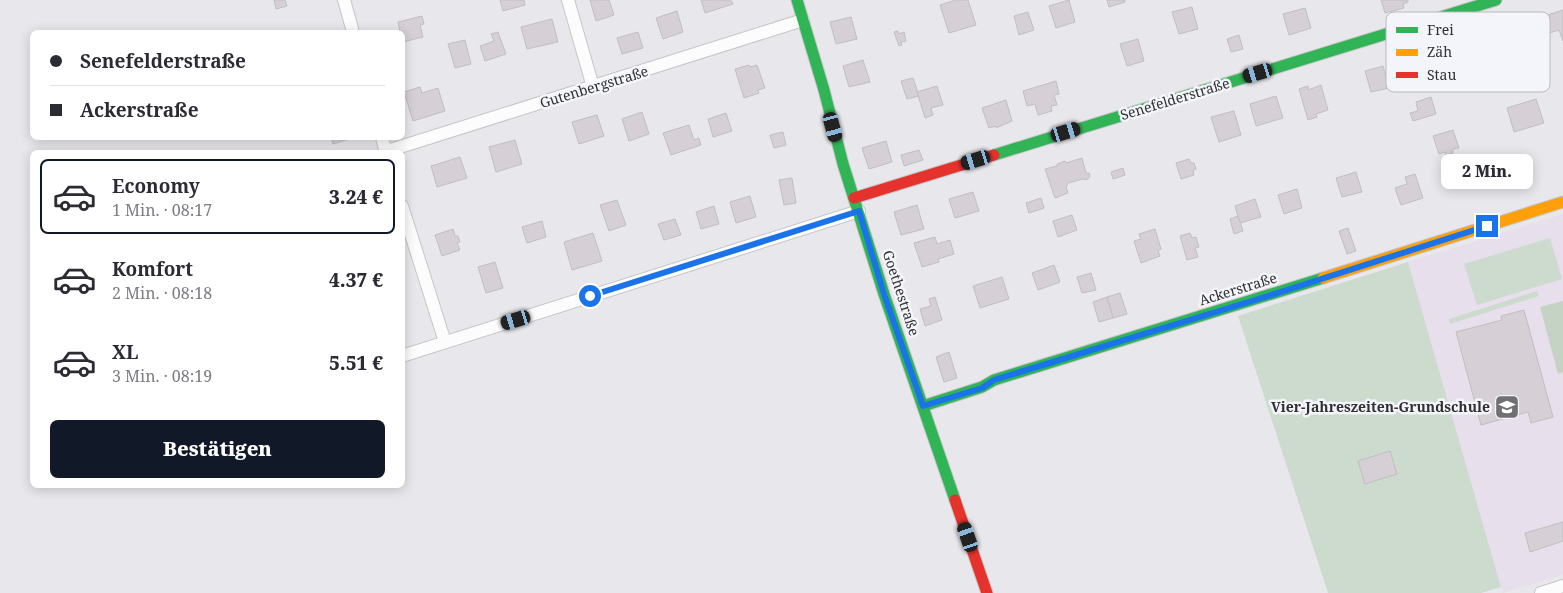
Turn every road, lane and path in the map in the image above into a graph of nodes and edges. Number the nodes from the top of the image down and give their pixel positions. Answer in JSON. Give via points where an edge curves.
{"nodes":[{"id":1,"x":344,"y":0,"type":"edge"},
{"id":2,"x":568,"y":0,"type":"edge"},
{"id":3,"x":797,"y":0,"type":"edge"},
{"id":4,"x":1496,"y":0,"type":"edge"},
{"id":5,"x":1457,"y":12,"type":"edge"},
{"id":6,"x":803,"y":20,"type":"junction"},
{"id":7,"x":352,"y":30,"type":"edge"},
{"id":8,"x":1386,"y":34,"type":"edge"},
{"id":9,"x":593,"y":87,"type":"junction"},
{"id":10,"x":391,"y":150,"type":"edge"},
{"id":11,"x":854,"y":198,"type":"junction"},
{"id":12,"x":1563,"y":202,"type":"edge"},
{"id":13,"x":859,"y":211,"type":"junction"},
{"id":14,"x":405,"y":215,"type":"edge"},
{"id":15,"x":445,"y":342,"type":"junction"},
{"id":16,"x":405,"y":355,"type":"edge"},
{"id":17,"x":923,"y":406,"type":"junction"},
{"id":18,"x":1563,"y":586,"type":"edge"},
{"id":19,"x":987,"y":593,"type":"edge"},
{"id":20,"x":1541,"y":593,"type":"edge"}],
"edges":[{"from":1,"to":7,"type":"street"},
{"from":2,"to":9,"type":"street"},
{"from":3,"to":6,"type":"street","name":"Goethestraße"},
{"from":4,"to":5,"type":"street","name":"Senefelderstraße"},
{"from":6,"to":9,"type":"street","name":"Gutenbergstraße"},
{"from":6,"to":11,"type":"street","name":"Goethestraße"},
{"from":8,"to":11,"type":"street","name":"Senefelderstraße"},
{"from":9,"to":10,"type":"street","name":"Gutenbergstraße"},
{"from":11,"to":13,"type":"street","name":"Goethestraße"},
{"from":12,"to":17,"type":"street","name":"Ackerstraße","via":[[994,380],[982,388]]},
{"from":13,"to":15,"type":"street"},
{"from":13,"to":17,"type":"street","name":"Goethestraße"},
{"from":14,"to":15,"type":"street"},
{"from":15,"to":16,"type":"street"},
{"from":17,"to":19,"type":"street","name":"Goethestraße"},
{"from":18,"to":20,"type":"street"}]}
